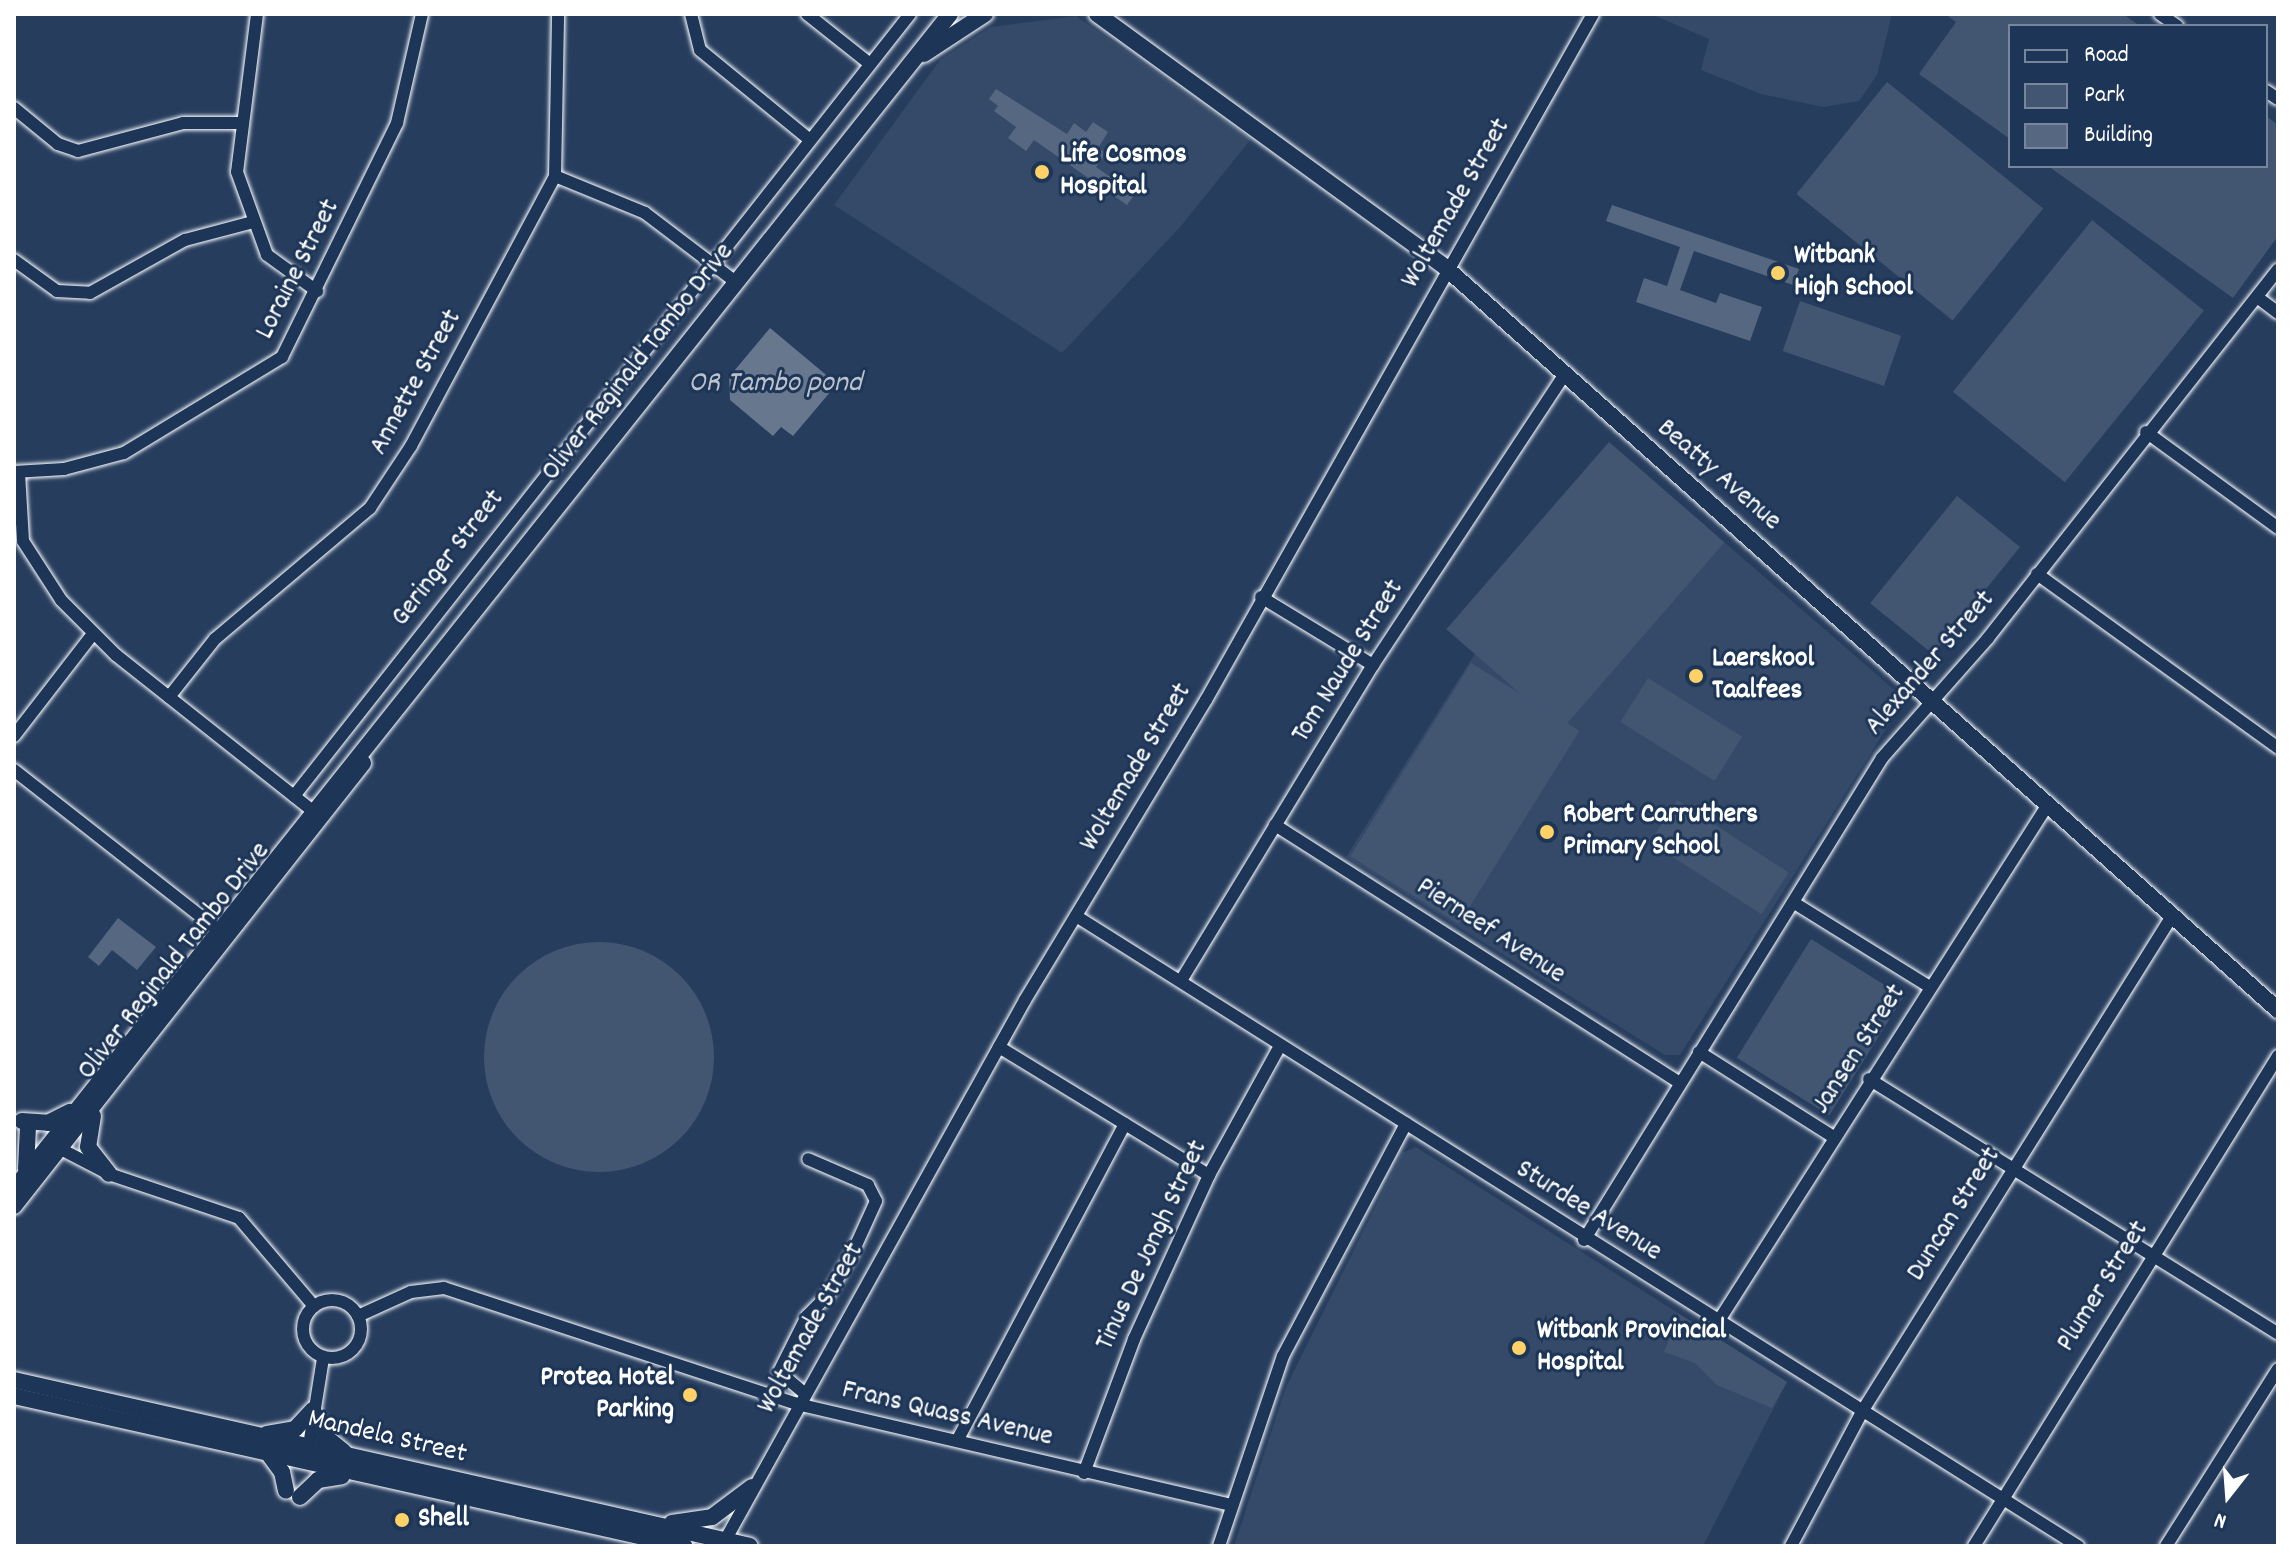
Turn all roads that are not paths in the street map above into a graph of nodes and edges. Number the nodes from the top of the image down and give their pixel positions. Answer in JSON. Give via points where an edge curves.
{"nodes":[{"id":1,"x":257,"y":14,"type":"edge"},
{"id":2,"x":422,"y":14,"type":"edge"},
{"id":3,"x":558,"y":14,"type":"edge"},
{"id":4,"x":691,"y":14,"type":"edge"},
{"id":5,"x":807,"y":14,"type":"edge"},
{"id":6,"x":910,"y":14,"type":"edge"},
{"id":7,"x":950,"y":14,"type":"edge"},
{"id":8,"x":985,"y":14,"type":"edge"},
{"id":9,"x":1097,"y":14,"type":"edge"},
{"id":10,"x":1117,"y":14,"type":"edge"},
{"id":11,"x":1593,"y":14,"type":"edge"},
{"id":12,"x":1147,"y":50,"type":"junction"},
{"id":13,"x":913,"y":61,"type":"junction"},
{"id":14,"x":870,"y":64,"type":"junction"},
{"id":15,"x":14,"y":108,"type":"edge"},
{"id":16,"x":240,"y":123,"type":"junction"},
{"id":17,"x":810,"y":140,"type":"junction"},
{"id":18,"x":555,"y":176,"type":"junction"},
{"id":19,"x":253,"y":222,"type":"junction"},
{"id":20,"x":14,"y":260,"type":"edge"},
{"id":21,"x":712,"y":263,"type":"junction"},
{"id":22,"x":1446,"y":268,"type":"junction"},
{"id":23,"x":2278,"y":270,"type":"edge"},
{"id":24,"x":736,"y":282,"type":"junction"},
{"id":25,"x":317,"y":291,"type":"junction"},
{"id":26,"x":2257,"y":297,"type":"junction"},
{"id":27,"x":2278,"y":313,"type":"edge"},
{"id":28,"x":1564,"y":375,"type":"junction"},
{"id":29,"x":2146,"y":432,"type":"junction"},
{"id":30,"x":16,"y":472,"type":"edge"},
{"id":31,"x":2278,"y":528,"type":"edge"},
{"id":32,"x":2037,"y":574,"type":"junction"},
{"id":33,"x":1261,"y":597,"type":"junction"},
{"id":34,"x":92,"y":635,"type":"junction"},
{"id":35,"x":1373,"y":665,"type":"junction"},
{"id":36,"x":169,"y":697,"type":"junction"},
{"id":37,"x":1927,"y":701,"type":"junction"},
{"id":38,"x":14,"y":736,"type":"edge"},
{"id":39,"x":2278,"y":748,"type":"edge"},
{"id":40,"x":14,"y":770,"type":"edge"},
{"id":41,"x":294,"y":796,"type":"junction"},
{"id":42,"x":2047,"y":806,"type":"junction"},
{"id":43,"x":317,"y":814,"type":"junction"},
{"id":44,"x":1275,"y":825,"type":"junction"},
{"id":45,"x":1796,"y":904,"type":"junction"},
{"id":46,"x":1076,"y":916,"type":"junction"},
{"id":47,"x":2172,"y":916,"type":"junction"},
{"id":48,"x":224,"y":934,"type":"junction"},
{"id":49,"x":1182,"y":979,"type":"junction"},
{"id":50,"x":1930,"y":987,"type":"junction"},
{"id":51,"x":2278,"y":1010,"type":"edge"},
{"id":52,"x":1280,"y":1046,"type":"junction"},
{"id":53,"x":999,"y":1047,"type":"junction"},
{"id":54,"x":1699,"y":1052,"type":"junction"},
{"id":55,"x":2278,"y":1056,"type":"edge"},
{"id":56,"x":1869,"y":1079,"type":"junction"},
{"id":57,"x":1678,"y":1082,"type":"junction"},
{"id":58,"x":100,"y":1099,"type":"junction"},
{"id":59,"x":75,"y":1110,"type":"junction"},
{"id":60,"x":1125,"y":1124,"type":"junction"},
{"id":61,"x":1406,"y":1124,"type":"junction"},
{"id":62,"x":1832,"y":1136,"type":"junction"},
{"id":63,"x":54,"y":1146,"type":"junction"},
{"id":64,"x":808,"y":1159,"type":"dead end"},
{"id":65,"x":2014,"y":1167,"type":"junction"},
{"id":66,"x":109,"y":1174,"type":"junction"},
{"id":67,"x":1209,"y":1175,"type":"junction"},
{"id":68,"x":18,"y":1183,"type":"edge"},
{"id":69,"x":14,"y":1206,"type":"edge"},
{"id":70,"x":1584,"y":1240,"type":"junction"},
{"id":71,"x":2152,"y":1255,"type":"junction"},
{"id":72,"x":314,"y":1306,"type":"junction"},
{"id":73,"x":358,"y":1316,"type":"junction"},
{"id":74,"x":1718,"y":1322,"type":"junction"},
{"id":75,"x":2278,"y":1334,"type":"edge"},
{"id":76,"x":323,"y":1358,"type":"junction"},
{"id":77,"x":2278,"y":1369,"type":"edge"},
{"id":78,"x":14,"y":1373,"type":"edge"},
{"id":79,"x":14,"y":1380,"type":"edge"},
{"id":80,"x":51,"y":1389,"type":"junction"},
{"id":81,"x":14,"y":1396,"type":"edge"},
{"id":82,"x":800,"y":1398,"type":"junction"},
{"id":83,"x":313,"y":1410,"type":"junction"},
{"id":84,"x":1863,"y":1410,"type":"junction"},
{"id":85,"x":257,"y":1435,"type":"junction"},
{"id":86,"x":957,"y":1441,"type":"junction"},
{"id":87,"x":302,"y":1449,"type":"junction"},
{"id":88,"x":268,"y":1453,"type":"junction"},
{"id":89,"x":353,"y":1457,"type":"junction"},
{"id":90,"x":1084,"y":1473,"type":"junction"},
{"id":91,"x":364,"y":1476,"type":"junction"},
{"id":92,"x":752,"y":1487,"type":"junction"},
{"id":93,"x":2001,"y":1498,"type":"junction"},
{"id":94,"x":1232,"y":1505,"type":"junction"},
{"id":95,"x":657,"y":1537,"type":"edge"},
{"id":96,"x":723,"y":1543,"type":"edge"},
{"id":97,"x":684,"y":1546,"type":"edge"},
{"id":98,"x":750,"y":1546,"type":"edge"},
{"id":99,"x":1219,"y":1546,"type":"edge"},
{"id":100,"x":1791,"y":1546,"type":"edge"},
{"id":101,"x":1974,"y":1546,"type":"edge"},
{"id":102,"x":2078,"y":1546,"type":"edge"},
{"id":103,"x":2166,"y":1546,"type":"edge"}],
"edges":[{"from":1,"to":16,"type":"street"},
{"from":2,"to":25,"type":"street","name":"Loraine Street","via":[[397,123]]},
{"from":3,"to":18,"type":"street","name":"Annette Street"},
{"from":4,"to":17,"type":"street","via":[[700,50]]},
{"from":5,"to":14,"type":"street"},
{"from":6,"to":14,"type":"street","name":"Geringer Street"},
{"from":7,"to":13,"type":"main road","name":"Oliver Reginald Tambo Drive"},
{"from":8,"to":13,"type":"main road"},
{"from":9,"to":12,"type":"main road","name":"Beatty Avenue"},
{"from":10,"to":12,"type":"main road"},
{"from":11,"to":22,"type":"street","name":"Woltemade Street"},
{"from":12,"to":22,"type":"main road","name":"Beatty Avenue"},
{"from":13,"to":24,"type":"main road","name":"Oliver Reginald Tambo Drive"},
{"from":14,"to":17,"type":"street","name":"Geringer Street"},
{"from":15,"to":16,"type":"street","via":[[58,144],[78,151],[183,123]]},
{"from":16,"to":19,"type":"street","via":[[235,162]]},
{"from":17,"to":21,"type":"street","name":"Geringer Street"},
{"from":18,"to":21,"type":"street","via":[[645,213]]},
{"from":18,"to":36,"type":"street","name":"Annette Street","via":[[465,351],[378,499],[215,639]]},
{"from":19,"to":20,"type":"street","via":[[185,240],[90,293],[57,291]]},
{"from":19,"to":25,"type":"street","via":[[272,262]]},
{"from":21,"to":24,"type":"street"},
{"from":21,"to":41,"type":"street","name":"Geringer Street"},
{"from":22,"to":28,"type":"main road","name":"Beatty Avenue"},
{"from":22,"to":33,"type":"street","name":"Woltemade Street"},
{"from":23,"to":26,"type":"street","name":"Alexander Street"},
{"from":24,"to":43,"type":"main road","name":"Oliver Reginald Tambo Drive"},
{"from":25,"to":30,"type":"street","name":"Loraine Street","via":[[282,357],[234,392],[109,459]]},
{"from":26,"to":27,"type":"street"},
{"from":26,"to":29,"type":"street","name":"Alexander Street"},
{"from":28,"to":35,"type":"street","name":"Tom Naude Street"},
{"from":28,"to":37,"type":"main road","name":"Beatty Avenue"},
{"from":29,"to":31,"type":"street"},
{"from":29,"to":32,"type":"street","name":"Alexander Street"},
{"from":30,"to":34,"type":"street","via":[[26,550]]},
{"from":32,"to":37,"type":"street","name":"Alexander Street","via":[[1988,638]]},
{"from":32,"to":39,"type":"street"},
{"from":33,"to":35,"type":"street"},
{"from":33,"to":46,"type":"street","name":"Woltemade Street"},
{"from":34,"to":36,"type":"street"},
{"from":34,"to":38,"type":"street"},
{"from":35,"to":44,"type":"street","name":"Tom Naude Street"},
{"from":36,"to":41,"type":"street"},
{"from":37,"to":42,"type":"main road","name":"Beatty Avenue"},
{"from":37,"to":45,"type":"street","name":"Alexander Street","via":[[1882,758]]},
{"from":40,"to":48,"type":"street"},
{"from":41,"to":43,"type":"street"},
{"from":42,"to":47,"type":"main road","name":"Beatty Avenue"},
{"from":42,"to":50,"type":"street","name":"Jansen Street"},
{"from":43,"to":48,"type":"main road","name":"Oliver Reginald Tambo Drive"},
{"from":44,"to":49,"type":"street","name":"Tom Naude Street"},
{"from":44,"to":57,"type":"street","name":"Pierneef Avenue"},
{"from":45,"to":50,"type":"street"},
{"from":45,"to":54,"type":"street","name":"Alexander Street"},
{"from":46,"to":49,"type":"street","name":"Sturdee Avenue"},
{"from":46,"to":53,"type":"street","name":"Woltemade Street"},
{"from":47,"to":51,"type":"main road","name":"Beatty Avenue"},
{"from":47,"to":65,"type":"street","name":"Duncan Street"},
{"from":48,"to":58,"type":"main road","name":"Oliver Reginald Tambo Drive"},
{"from":48,"to":59,"type":"main road","name":"Oliver Reginald Tambo Drive"},
{"from":49,"to":52,"type":"street","name":"Sturdee Avenue"},
{"from":50,"to":56,"type":"street","name":"Jansen Street"},
{"from":52,"to":61,"type":"street","name":"Sturdee Avenue"},
{"from":52,"to":67,"type":"street","name":"Tinus De Jongh Street"},
{"from":53,"to":60,"type":"street"},
{"from":53,"to":82,"type":"street","name":"Woltemade Street"},
{"from":54,"to":57,"type":"street","name":"Alexander Street"},
{"from":54,"to":62,"type":"street"},
{"from":55,"to":71,"type":"street","name":"Plumer Street"},
{"from":56,"to":62,"type":"street","name":"Jansen Street"},
{"from":56,"to":65,"type":"street"},
{"from":57,"to":70,"type":"street","name":"Alexander Street"},
{"from":58,"to":63,"type":"main road","name":"Oliver Reginald Tambo Drive"},
{"from":58,"to":66,"type":"main road","via":[[87,1142]]},
{"from":59,"to":63,"type":"main road","name":"Oliver Reginald Tambo Drive"},
{"from":59,"to":68,"type":"main road","via":[[48,1123],[25,1124],[32,1146]]},
{"from":60,"to":67,"type":"street"},
{"from":60,"to":86,"type":"street"},
{"from":61,"to":70,"type":"street","name":"Sturdee Avenue"},
{"from":61,"to":94,"type":"street","via":[[1283,1356]]},
{"from":62,"to":74,"type":"street","name":"Jansen Street"},
{"from":63,"to":66,"type":"street"},
{"from":63,"to":68,"type":"main road","name":"Oliver Reginald Tambo Drive"},
{"from":63,"to":69,"type":"main road","name":"Oliver Reginald Tambo Drive"},
{"from":64,"to":82,"type":"street","via":[[868,1185],[876,1201],[852,1254],[828,1295],[807,1316],[779,1372]]},
{"from":65,"to":71,"type":"street"},
{"from":65,"to":84,"type":"street","name":"Duncan Street"},
{"from":66,"to":72,"type":"street","via":[[239,1218]]},
{"from":67,"to":90,"type":"street","name":"Tinus De Jongh Street","via":[[1134,1339]]},
{"from":70,"to":74,"type":"street","name":"Sturdee Avenue"},
{"from":71,"to":75,"type":"street"},
{"from":71,"to":93,"type":"street","name":"Plumer Street"},
{"from":72,"to":73,"type":"street","via":[[343,1302]]},
{"from":72,"to":76,"type":"street","via":[[304,1321],[304,1338]]},
{"from":73,"to":76,"type":"street","via":[[361,1337],[354,1350]]},
{"from":73,"to":82,"type":"street","name":"Frans Quass Avenue","via":[[411,1292],[436,1288]]},
{"from":74,"to":84,"type":"street","name":"Sturdee Avenue"},
{"from":76,"to":83,"type":"street"},
{"from":77,"to":103,"type":"street"},
{"from":78,"to":80,"type":"main road"},
{"from":79,"to":80,"type":"main road","name":"Mandela Street"},
{"from":80,"to":85,"type":"main road","name":"Mandela Street"},
{"from":81,"to":88,"type":"main road","name":"Mandela Street"},
{"from":82,"to":86,"type":"street","name":"Frans Quass Avenue"},
{"from":82,"to":92,"type":"street","name":"Woltemade Street"},
{"from":83,"to":85,"type":"main road","via":[[295,1429]]},
{"from":83,"to":87,"type":"street"},
{"from":83,"to":89,"type":"main road","via":[[326,1439]]},
{"from":84,"to":93,"type":"street","name":"Sturdee Avenue"},
{"from":84,"to":100,"type":"street","name":"Duncan Street"},
{"from":85,"to":87,"type":"main road","name":"Mandela Street"},
{"from":86,"to":90,"type":"street","name":"Frans Quass Avenue"},
{"from":87,"to":88,"type":"main road","name":"Mandela Street"},
{"from":87,"to":89,"type":"main road","name":"Mandela Street"},
{"from":87,"to":91,"type":"main road","name":"Mandela Street"},
{"from":88,"to":91,"type":"main road","via":[[293,1494],[323,1477]]},
{"from":89,"to":95,"type":"main road","name":"Mandela Street"},
{"from":90,"to":94,"type":"street","name":"Frans Quass Avenue"},
{"from":91,"to":95,"type":"main road","name":"Mandela Street"},
{"from":92,"to":95,"type":"main road","via":[[712,1517]]},
{"from":92,"to":96,"type":"street","name":"Woltemade Street"},
{"from":93,"to":101,"type":"street","name":"Plumer Street"},
{"from":93,"to":102,"type":"street","name":"Sturdee Avenue"},
{"from":94,"to":99,"type":"street"},
{"from":95,"to":96,"type":"main road","name":"Mandela Street"},
{"from":95,"to":97,"type":"main road","name":"Mandela Street"},
{"from":96,"to":98,"type":"main road","name":"Mandela Street"}]}
